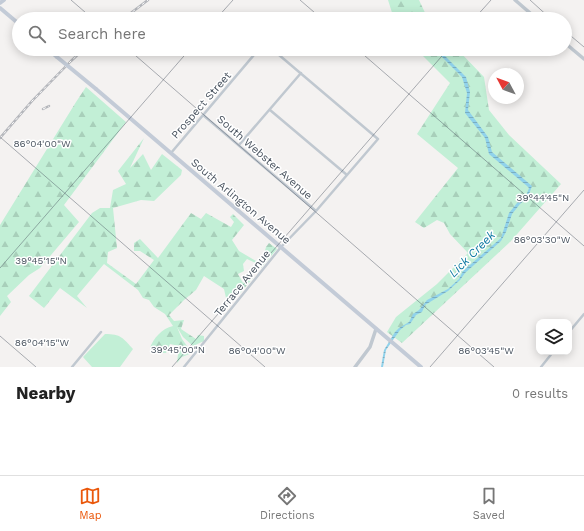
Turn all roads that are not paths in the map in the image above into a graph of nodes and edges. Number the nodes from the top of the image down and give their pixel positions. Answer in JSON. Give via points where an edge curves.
{"nodes":[{"id":1,"x":4,"y":0,"type":"edge"},
{"id":2,"x":515,"y":0,"type":"edge"},
{"id":3,"x":0,"y":3,"type":"edge"},
{"id":4,"x":0,"y":8,"type":"edge"},
{"id":5,"x":529,"y":12,"type":"edge"},
{"id":6,"x":12,"y":18,"type":"edge"},
{"id":7,"x":572,"y":49,"type":"edge"},
{"id":8,"x":56,"y":56,"type":"edge"},
{"id":9,"x":253,"y":56,"type":"edge"},
{"id":10,"x":280,"y":56,"type":"edge"},
{"id":11,"x":584,"y":59,"type":"edge"},
{"id":12,"x":301,"y":74,"type":"junction"},
{"id":13,"x":270,"y":110,"type":"junction"},
{"id":14,"x":203,"y":115,"type":"junction"},
{"id":15,"x":239,"y":145,"type":"junction"},
{"id":16,"x":170,"y":153,"type":"junction"},
{"id":17,"x":347,"y":175,"type":"junction"},
{"id":18,"x":316,"y":211,"type":"junction"},
{"id":19,"x":280,"y":247,"type":"junction"},
{"id":20,"x":584,"y":314,"type":"edge"},
{"id":21,"x":572,"y":328,"type":"edge"},
{"id":22,"x":376,"y":329,"type":"junction"},
{"id":23,"x":101,"y":332,"type":"dead end"},
{"id":24,"x":551,"y":355,"type":"edge"},
{"id":25,"x":72,"y":367,"type":"edge"},
{"id":26,"x":184,"y":367,"type":"edge"},
{"id":27,"x":355,"y":367,"type":"edge"},
{"id":28,"x":421,"y":367,"type":"edge"},
{"id":29,"x":541,"y":367,"type":"edge"}],
"edges":[{"from":1,"to":3,"type":"main road"},
{"from":2,"to":5,"type":"street"},
{"from":4,"to":6,"type":"main road"},
{"from":7,"to":11,"type":"street"},
{"from":8,"to":16,"type":"main road","name":"South Arlington Avenue","bridge":true},
{"from":9,"to":14,"type":"street","name":"Prospect Street"},
{"from":10,"to":12,"type":"street"},
{"from":12,"to":13,"type":"street"},
{"from":12,"to":17,"type":"street","name":"Terrace Avenue","via":[[378,139]]},
{"from":13,"to":15,"type":"street"},
{"from":13,"to":17,"type":"street"},
{"from":14,"to":15,"type":"street","name":"South Webster Avenue"},
{"from":14,"to":16,"type":"street","name":"Prospect Street"},
{"from":15,"to":18,"type":"street","name":"South Webster Avenue"},
{"from":16,"to":19,"type":"main road","name":"South Arlington Avenue"},
{"from":17,"to":18,"type":"street","name":"Terrace Avenue"},
{"from":18,"to":19,"type":"street","name":"Terrace Avenue"},
{"from":19,"to":22,"type":"main road","name":"South Arlington Avenue"},
{"from":19,"to":26,"type":"street","name":"Terrace Avenue"},
{"from":20,"to":21,"type":"street"},
{"from":22,"to":27,"type":"street","via":[[370,347]]},
{"from":22,"to":28,"type":"main road","name":"South Arlington Avenue"},
{"from":23,"to":25,"type":"street"},
{"from":24,"to":29,"type":"street"}]}
